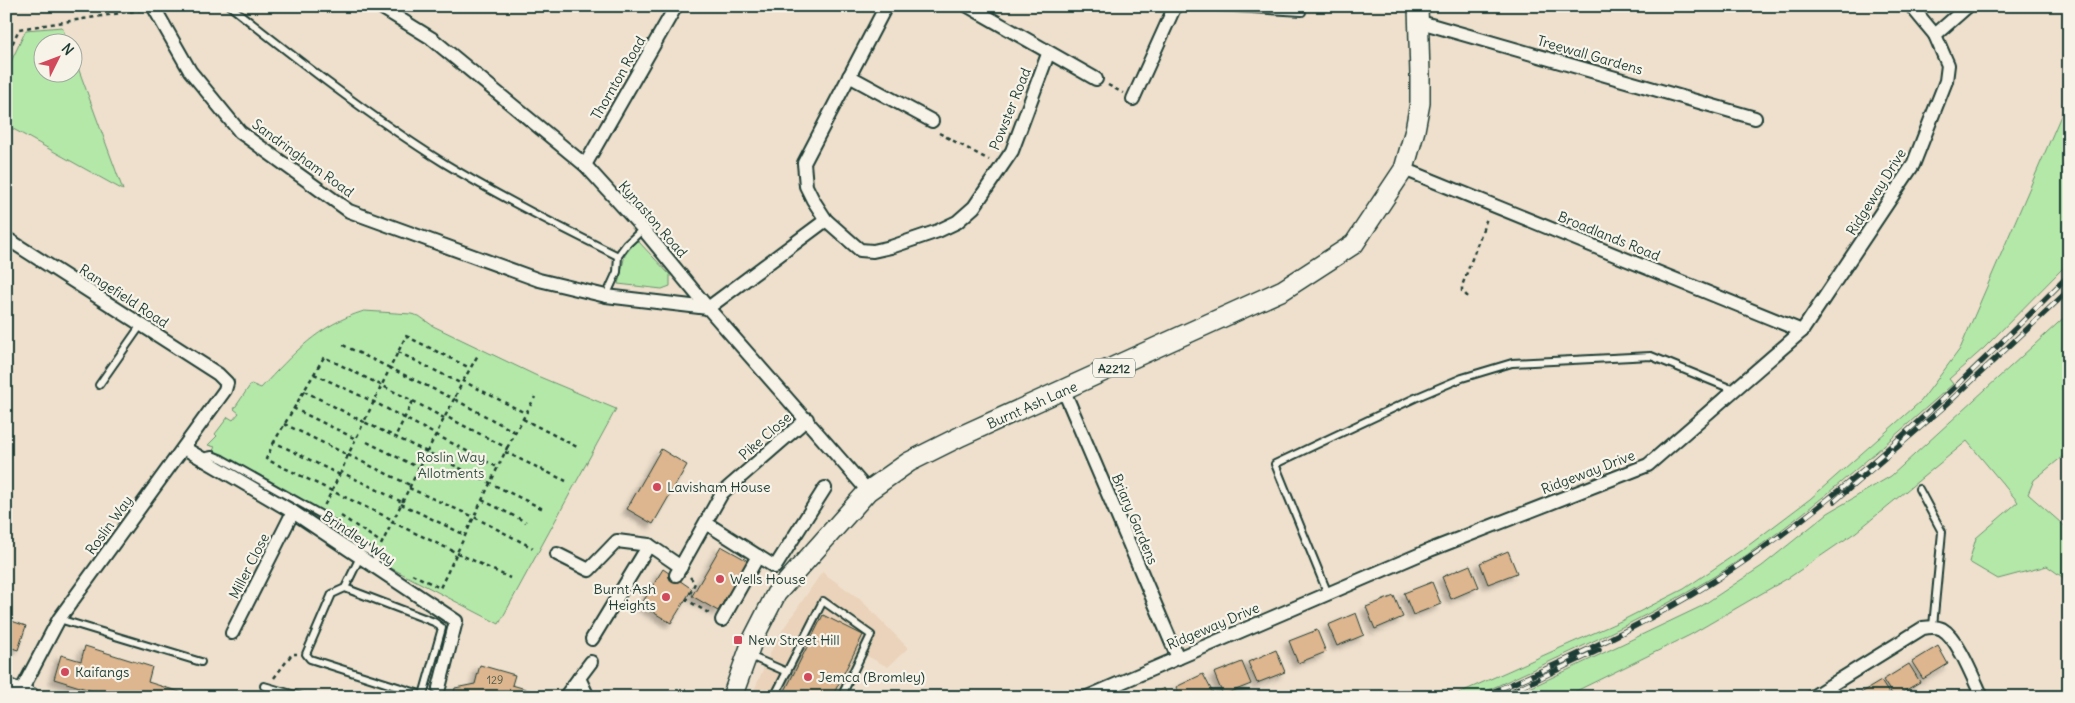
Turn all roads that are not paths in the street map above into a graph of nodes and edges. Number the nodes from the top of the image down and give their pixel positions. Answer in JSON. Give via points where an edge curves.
{"nodes":[{"id":1,"x":230,"y":6,"type":"edge"},
{"id":2,"x":379,"y":6,"type":"edge"},
{"id":3,"x":676,"y":6,"type":"edge"},
{"id":4,"x":886,"y":6,"type":"edge"},
{"id":5,"x":968,"y":6,"type":"edge"},
{"id":6,"x":1175,"y":6,"type":"edge"},
{"id":7,"x":1199,"y":6,"type":"edge"},
{"id":8,"x":1911,"y":6,"type":"edge"},
{"id":9,"x":1968,"y":6,"type":"edge"},
{"id":10,"x":153,"y":7,"type":"edge"},
{"id":11,"x":1302,"y":12,"type":"dead end"},
{"id":12,"x":1417,"y":14,"type":"edge"},
{"id":13,"x":1935,"y":35,"type":"junction"},
{"id":14,"x":1048,"y":54,"type":"junction"},
{"id":15,"x":848,"y":76,"type":"junction"},
{"id":16,"x":1096,"y":79,"type":"road end"},
{"id":17,"x":1133,"y":98,"type":"road end"},
{"id":18,"x":1755,"y":118,"type":"dead end"},
{"id":19,"x":932,"y":121,"type":"road end"},
{"id":20,"x":586,"y":165,"type":"junction"},
{"id":21,"x":1404,"y":168,"type":"junction"},
{"id":22,"x":826,"y":220,"type":"junction"},
{"id":23,"x":643,"y":228,"type":"junction"},
{"id":24,"x":6,"y":238,"type":"edge"},
{"id":25,"x":618,"y":256,"type":"junction"},
{"id":26,"x":606,"y":296,"type":"junction"},
{"id":27,"x":708,"y":308,"type":"junction"},
{"id":28,"x":141,"y":325,"type":"junction"},
{"id":29,"x":1802,"y":331,"type":"junction"},
{"id":30,"x":225,"y":379,"type":"joint"},
{"id":31,"x":99,"y":385,"type":"dead end"},
{"id":32,"x":1734,"y":390,"type":"junction"},
{"id":33,"x":1064,"y":391,"type":"junction"},
{"id":34,"x":807,"y":419,"type":"junction"},
{"id":35,"x":184,"y":448,"type":"junction"},
{"id":36,"x":197,"y":458,"type":"junction"},
{"id":37,"x":825,"y":488,"type":"dead end"},
{"id":38,"x":1919,"y":490,"type":"dead end"},
{"id":39,"x":868,"y":491,"type":"junction"},
{"id":40,"x":293,"y":512,"type":"junction"},
{"id":41,"x":706,"y":523,"type":"junction"},
{"id":42,"x":650,"y":545,"type":"junction"},
{"id":43,"x":558,"y":554,"type":"dead end"},
{"id":44,"x":758,"y":556,"type":"junction"},
{"id":45,"x":360,"y":558,"type":"junction"},
{"id":46,"x":376,"y":561,"type":"junction"},
{"id":47,"x":345,"y":588,"type":"junction"},
{"id":48,"x":1328,"y":594,"type":"junction"},
{"id":49,"x":59,"y":618,"type":"junction"},
{"id":50,"x":722,"y":620,"type":"road end"},
{"id":51,"x":1933,"y":626,"type":"junction"},
{"id":52,"x":232,"y":633,"type":"dead end"},
{"id":53,"x":592,"y":638,"type":"dead end"},
{"id":54,"x":748,"y":656,"type":"junction"},
{"id":55,"x":1178,"y":658,"type":"junction"},
{"id":56,"x":201,"y":662,"type":"dead end"},
{"id":57,"x":591,"y":662,"type":"dead end"},
{"id":58,"x":787,"y":672,"type":"junction"},
{"id":59,"x":579,"y":678,"type":"junction"},
{"id":60,"x":264,"y":686,"type":"road end"},
{"id":61,"x":19,"y":693,"type":"edge"},
{"id":62,"x":436,"y":694,"type":"edge"},
{"id":63,"x":423,"y":695,"type":"junction"},
{"id":64,"x":302,"y":697,"type":"edge"},
{"id":65,"x":566,"y":697,"type":"edge"},
{"id":66,"x":588,"y":697,"type":"edge"},
{"id":67,"x":732,"y":697,"type":"edge"},
{"id":68,"x":774,"y":697,"type":"edge"},
{"id":69,"x":841,"y":697,"type":"edge"},
{"id":70,"x":1087,"y":697,"type":"edge"},
{"id":71,"x":1812,"y":697,"type":"edge"},
{"id":72,"x":1982,"y":697,"type":"edge"}],
"edges":[{"from":1,"to":25,"type":"lane","via":[[358,105],[445,163]]},
{"from":2,"to":20,"type":"street","name":"Kynaston Road","via":[[432,38]]},
{"from":3,"to":20,"type":"street","name":"Thornton Road"},
{"from":4,"to":15,"type":"street","name":"Powster Road"},
{"from":5,"to":14,"type":"street"},
{"from":6,"to":17,"type":"street"},
{"from":7,"to":11,"type":"lane"},
{"from":8,"to":13,"type":"street","name":"Ridgeway Drive"},
{"from":9,"to":13,"type":"street"},
{"from":10,"to":26,"type":"street","name":"Sandringham Road","via":[[190,71],[240,132],[350,211],[540,280]]},
{"from":12,"to":18,"type":"street","name":"Treewall Gardens"},
{"from":12,"to":21,"type":"main road","name":"Burnt Ash Lane","number":"A2212","via":[[1420,103]]},
{"from":13,"to":29,"type":"street","name":"Ridgeway Drive","via":[[1948,65],[1946,81],[1913,165]]},
{"from":14,"to":16,"type":"street"},
{"from":14,"to":22,"type":"street","name":"Powster Road","via":[[1012,151],[974,207],[957,222],[915,240],[873,251],[860,250]]},
{"from":15,"to":19,"type":"street"},
{"from":15,"to":22,"type":"street","name":"Powster Road","via":[[804,163],[806,186]]},
{"from":20,"to":23,"type":"street","name":"Kynaston Road"},
{"from":21,"to":29,"type":"street","name":"Broadlands Road"},
{"from":21,"to":33,"type":"main road","name":"Burnt Ash Lane","number":"A2212","via":[[1354,244],[1283,290]]},
{"from":22,"to":27,"type":"street"},
{"from":23,"to":25,"type":"lane"},
{"from":23,"to":27,"type":"street","name":"Kynaston Road"},
{"from":24,"to":28,"type":"street","name":"Rangefield Road"},
{"from":25,"to":26,"type":"lane","via":[[617,272]]},
{"from":26,"to":27,"type":"street","name":"Sandringham Road"},
{"from":27,"to":34,"type":"street","name":"Kynaston Road"},
{"from":28,"to":30,"type":"street","name":"Rangefield Road"},
{"from":28,"to":31,"type":"lane"},
{"from":29,"to":32,"type":"street","name":"Ridgeway Drive"},
{"from":30,"to":35,"type":"street","name":"Roslin Way","via":[[225,390]]},
{"from":32,"to":48,"type":"street","name":"Ridgeway Drive","via":[[1648,465],[1430,550]]},
{"from":32,"to":48,"type":"lane","via":[[1651,356],[1512,363],[1423,394],[1275,464]]},
{"from":33,"to":39,"type":"main road","name":"Burnt Ash Lane","number":"A2212","via":[[909,462]]},
{"from":33,"to":55,"type":"street","name":"Briary Gardens"},
{"from":34,"to":39,"type":"street","name":"Kynaston Road"},
{"from":34,"to":41,"type":"street","name":"Pike Close","via":[[722,494]]},
{"from":35,"to":36,"type":"street","name":"Brindley Way"},
{"from":35,"to":49,"type":"street","name":"Roslin Way"},
{"from":36,"to":40,"type":"street","name":"Brindley Way"},
{"from":36,"to":46,"type":"lane","via":[[212,455],[222,459],[320,514]]},
{"from":37,"to":44,"type":"street","via":[[775,567]]},
{"from":38,"to":51,"type":"lane","via":[[1942,532]]},
{"from":39,"to":54,"type":"main road","name":"Burnt Ash Lane","number":"A2212","via":[[776,594]]},
{"from":40,"to":45,"type":"street","name":"Brindley Way"},
{"from":40,"to":52,"type":"street","name":"Miller Close"},
{"from":41,"to":42,"type":"street","name":"Pike Close","via":[[678,571]]},
{"from":41,"to":44,"type":"street"},
{"from":42,"to":43,"type":"street","via":[[617,541],[589,570]]},
{"from":42,"to":53,"type":"street"},
{"from":44,"to":50,"type":"street"},
{"from":45,"to":46,"type":"street","name":"Brindley Way"},
{"from":45,"to":47,"type":"lane"},
{"from":46,"to":62,"type":"street","name":"Brindley Way","via":[[456,621]]},
{"from":47,"to":63,"type":"lane","via":[[442,628]]},
{"from":47,"to":63,"type":"lane","via":[[332,594],[306,654],[310,659]]},
{"from":48,"to":55,"type":"street","name":"Ridgeway Drive"},
{"from":49,"to":56,"type":"lane"},
{"from":49,"to":61,"type":"street","name":"Roslin Way"},
{"from":51,"to":71,"type":"street","via":[[1923,628]]},
{"from":51,"to":72,"type":"street","via":[[1943,629],[1957,646]]},
{"from":54,"to":58,"type":"lane"},
{"from":54,"to":67,"type":"main road","name":"Burnt Ash Lane","number":"A2212"},
{"from":55,"to":70,"type":"street","name":"Ridgeway Drive"},
{"from":57,"to":59,"type":"street"},
{"from":58,"to":68,"type":"lane"},
{"from":58,"to":69,"type":"lane","via":[[823,601],[871,635]]},
{"from":59,"to":65,"type":"street"},
{"from":59,"to":66,"type":"street"},
{"from":60,"to":64,"type":"lane"},
{"from":62,"to":63,"type":"lane"}]}
